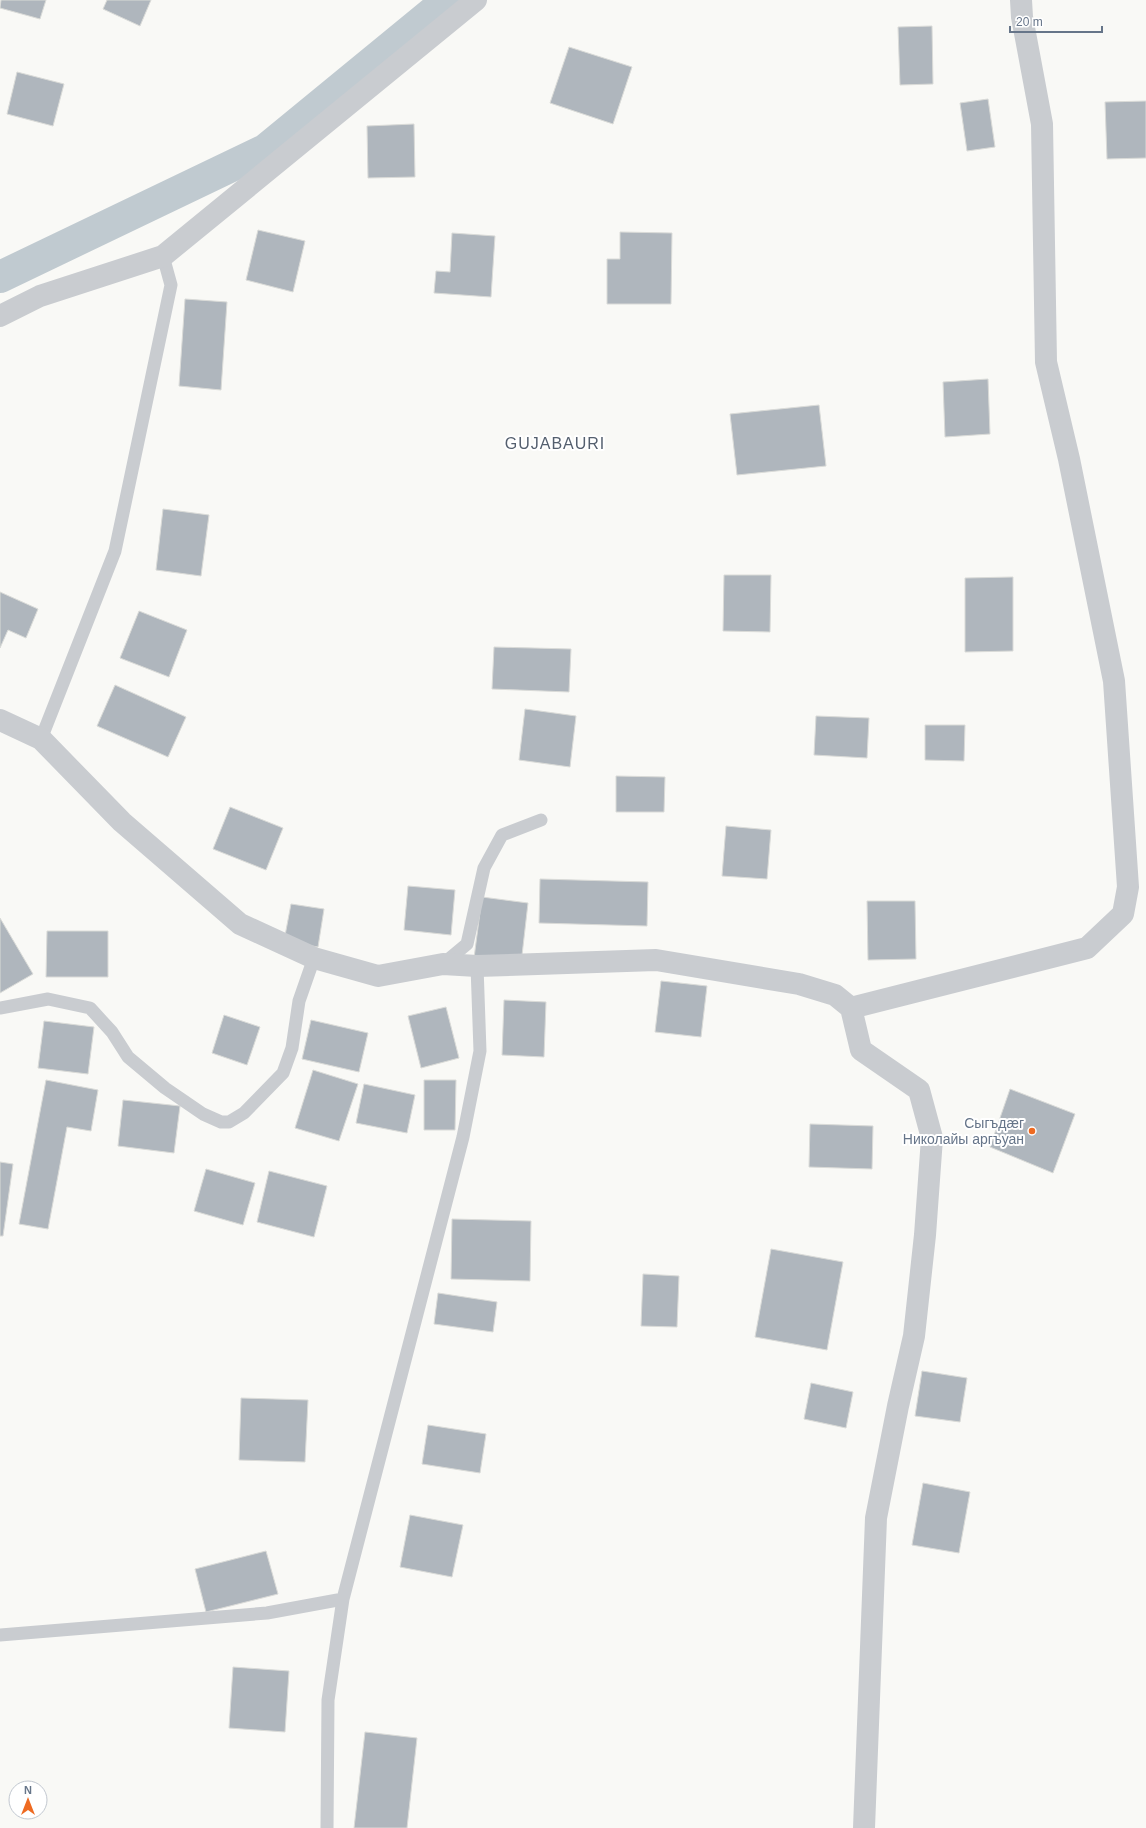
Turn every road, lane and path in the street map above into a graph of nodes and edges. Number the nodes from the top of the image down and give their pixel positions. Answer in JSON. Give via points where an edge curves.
{"nodes":[{"id":1,"x":476,"y":0,"type":"edge"},
{"id":2,"x":1021,"y":0,"type":"edge"},
{"id":3,"x":164,"y":256,"type":"junction"},
{"id":4,"x":0,"y":316,"type":"edge"},
{"id":5,"x":0,"y":720,"type":"edge"},
{"id":6,"x":40,"y":739,"type":"junction"},
{"id":7,"x":541,"y":820,"type":"dead end"},
{"id":8,"x":314,"y":958,"type":"junction"},
{"id":9,"x":443,"y":964,"type":"junction"},
{"id":10,"x":477,"y":966,"type":"junction"},
{"id":11,"x":0,"y":1008,"type":"edge"},
{"id":12,"x":851,"y":1008,"type":"junction"},
{"id":13,"x":343,"y":1599,"type":"junction"},
{"id":14,"x":0,"y":1635,"type":"edge"},
{"id":15,"x":327,"y":1828,"type":"edge"},
{"id":16,"x":864,"y":1828,"type":"edge"}],
"edges":[{"from":1,"to":3,"type":"street"},
{"from":2,"to":12,"type":"street","via":[[1042,124],[1046,362],[1069,459],[1114,681],[1128,887],[1124,914],[1087,948]]},
{"from":3,"to":4,"type":"street","via":[[40,296]]},
{"from":3,"to":6,"type":"lane","via":[[171,285],[115,551]]},
{"from":5,"to":6,"type":"street"},
{"from":6,"to":8,"type":"street","via":[[122,822],[240,924]]},
{"from":7,"to":9,"type":"lane","via":[[502,835],[484,868],[467,944]]},
{"from":8,"to":9,"type":"street","via":[[378,976]]},
{"from":8,"to":11,"type":"lane","via":[[299,1001],[292,1048],[283,1073],[244,1113],[228,1122],[221,1122],[203,1114],[158,1083],[128,1057],[112,1032],[90,1008],[48,999]]},
{"from":9,"to":10,"type":"street"},
{"from":10,"to":12,"type":"street","via":[[656,960],[799,984],[834,995]]},
{"from":10,"to":13,"type":"lane","via":[[480,1051],[463,1137]]},
{"from":12,"to":16,"type":"street","via":[[861,1050],[919,1090],[932,1138],[914,1336],[876,1518]]},
{"from":13,"to":14,"type":"lane","via":[[267,1612]]},
{"from":13,"to":15,"type":"lane","via":[[328,1700]]}]}
